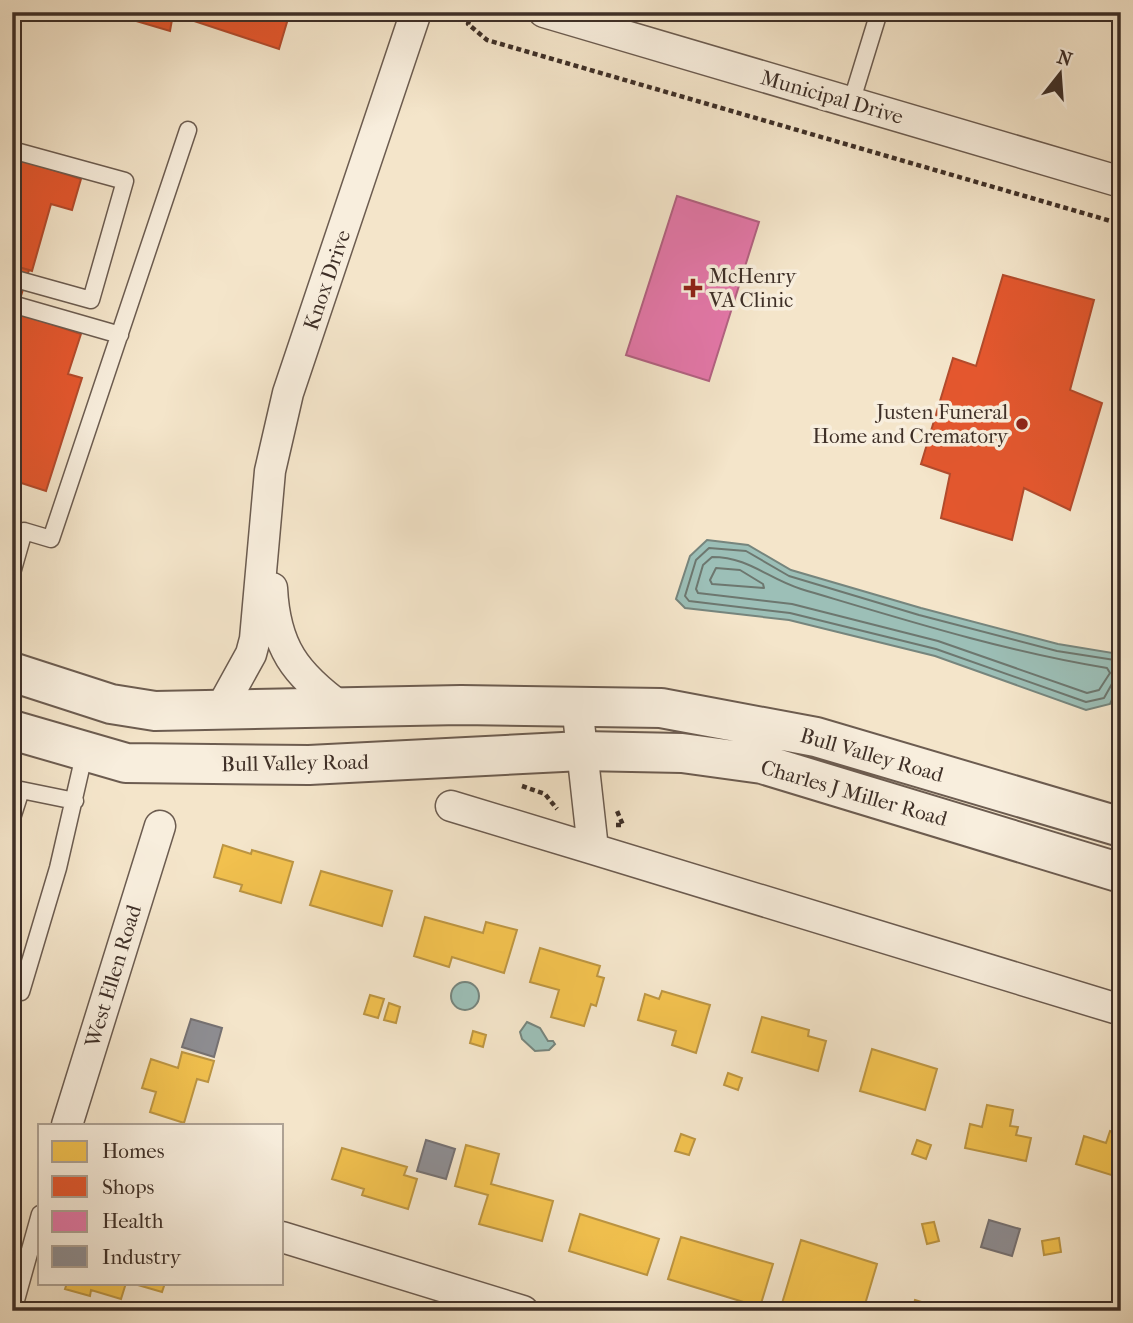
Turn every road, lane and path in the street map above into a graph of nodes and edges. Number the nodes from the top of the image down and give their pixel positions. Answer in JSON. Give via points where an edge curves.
{"nodes":[{"id":1,"x":416,"y":12,"type":"edge"},
{"id":2,"x":472,"y":12,"type":"edge"},
{"id":3,"x":544,"y":12,"type":"edge"},
{"id":4,"x":879,"y":12,"type":"edge"},
{"id":5,"x":850,"y":103,"type":"junction"},
{"id":6,"x":188,"y":131,"type":"dead end"},
{"id":7,"x":12,"y":150,"type":"edge"},
{"id":8,"x":1121,"y":182,"type":"edge"},
{"id":9,"x":1121,"y":224,"type":"edge"},
{"id":10,"x":12,"y":278,"type":"edge"},
{"id":11,"x":12,"y":304,"type":"edge"},
{"id":12,"x":120,"y":335,"type":"junction"},
{"id":13,"x":265,"y":553,"type":"junction"},
{"id":14,"x":12,"y":573,"type":"edge"},
{"id":15,"x":12,"y":672,"type":"edge"},
{"id":16,"x":577,"y":705,"type":"junction"},
{"id":17,"x":342,"y":708,"type":"junction"},
{"id":18,"x":219,"y":712,"type":"junction"},
{"id":19,"x":12,"y":730,"type":"edge"},
{"id":20,"x":85,"y":751,"type":"junction"},
{"id":21,"x":582,"y":751,"type":"junction"},
{"id":22,"x":75,"y":801,"type":"junction"},
{"id":23,"x":451,"y":806,"type":"dead end"},
{"id":24,"x":12,"y":818,"type":"edge"},
{"id":25,"x":160,"y":826,"type":"dead end"},
{"id":26,"x":1121,"y":827,"type":"edge"},
{"id":27,"x":593,"y":849,"type":"junction"},
{"id":28,"x":1121,"y":873,"type":"edge"},
{"id":29,"x":12,"y":990,"type":"edge"},
{"id":30,"x":1121,"y":1010,"type":"edge"},
{"id":31,"x":67,"y":1124,"type":"edge"},
{"id":32,"x":38,"y":1221,"type":"edge"},
{"id":33,"x":284,"y":1238,"type":"edge"},
{"id":34,"x":13,"y":1311,"type":"edge"},
{"id":35,"x":523,"y":1311,"type":"edge"}],
"edges":[{"from":1,"to":13,"type":"street","name":"Knox Drive","via":[[288,393],[270,471]]},
{"from":2,"to":9,"type":"path","via":[[468,24],[487,40]]},
{"from":3,"to":5,"type":"street","name":"Municipal Drive"},
{"from":4,"to":5,"type":"lane"},
{"from":5,"to":8,"type":"street","name":"Municipal Drive"},
{"from":6,"to":12,"type":"lane"},
{"from":7,"to":10,"type":"lane","via":[[125,181],[91,300]]},
{"from":11,"to":12,"type":"lane"},
{"from":12,"to":14,"type":"lane","via":[[51,539],[24,531]]},
{"from":13,"to":17,"type":"street","name":"Knox Drive","via":[[284,647],[306,680]]},
{"from":13,"to":18,"type":"street","name":"Knox Drive","via":[[251,654]]},
{"from":15,"to":18,"type":"street","name":"Bull Valley Road","via":[[111,705]]},
{"from":16,"to":17,"type":"street","name":"Bull Valley Road"},
{"from":16,"to":21,"type":"street"},
{"from":16,"to":26,"type":"street","name":"Bull Valley Road","via":[[661,708],[816,737]]},
{"from":17,"to":18,"type":"street","name":"Bull Valley Road"},
{"from":19,"to":20,"type":"street","name":"Bull Valley Road"},
{"from":20,"to":21,"type":"street","name":"Bull Valley Road","via":[[126,763],[309,765]]},
{"from":20,"to":22,"type":"lane"},
{"from":21,"to":27,"type":"street"},
{"from":21,"to":28,"type":"street","name":"Charles J Miller Road","via":[[682,753],[762,764]]},
{"from":22,"to":24,"type":"lane","via":[[21,790]]},
{"from":22,"to":29,"type":"lane","via":[[21,992]]},
{"from":23,"to":27,"type":"street"},
{"from":25,"to":31,"type":"street","name":"West Ellen Road"},
{"from":27,"to":30,"type":"street"},
{"from":32,"to":34,"type":"lane"},
{"from":33,"to":35,"type":"street"}]}
